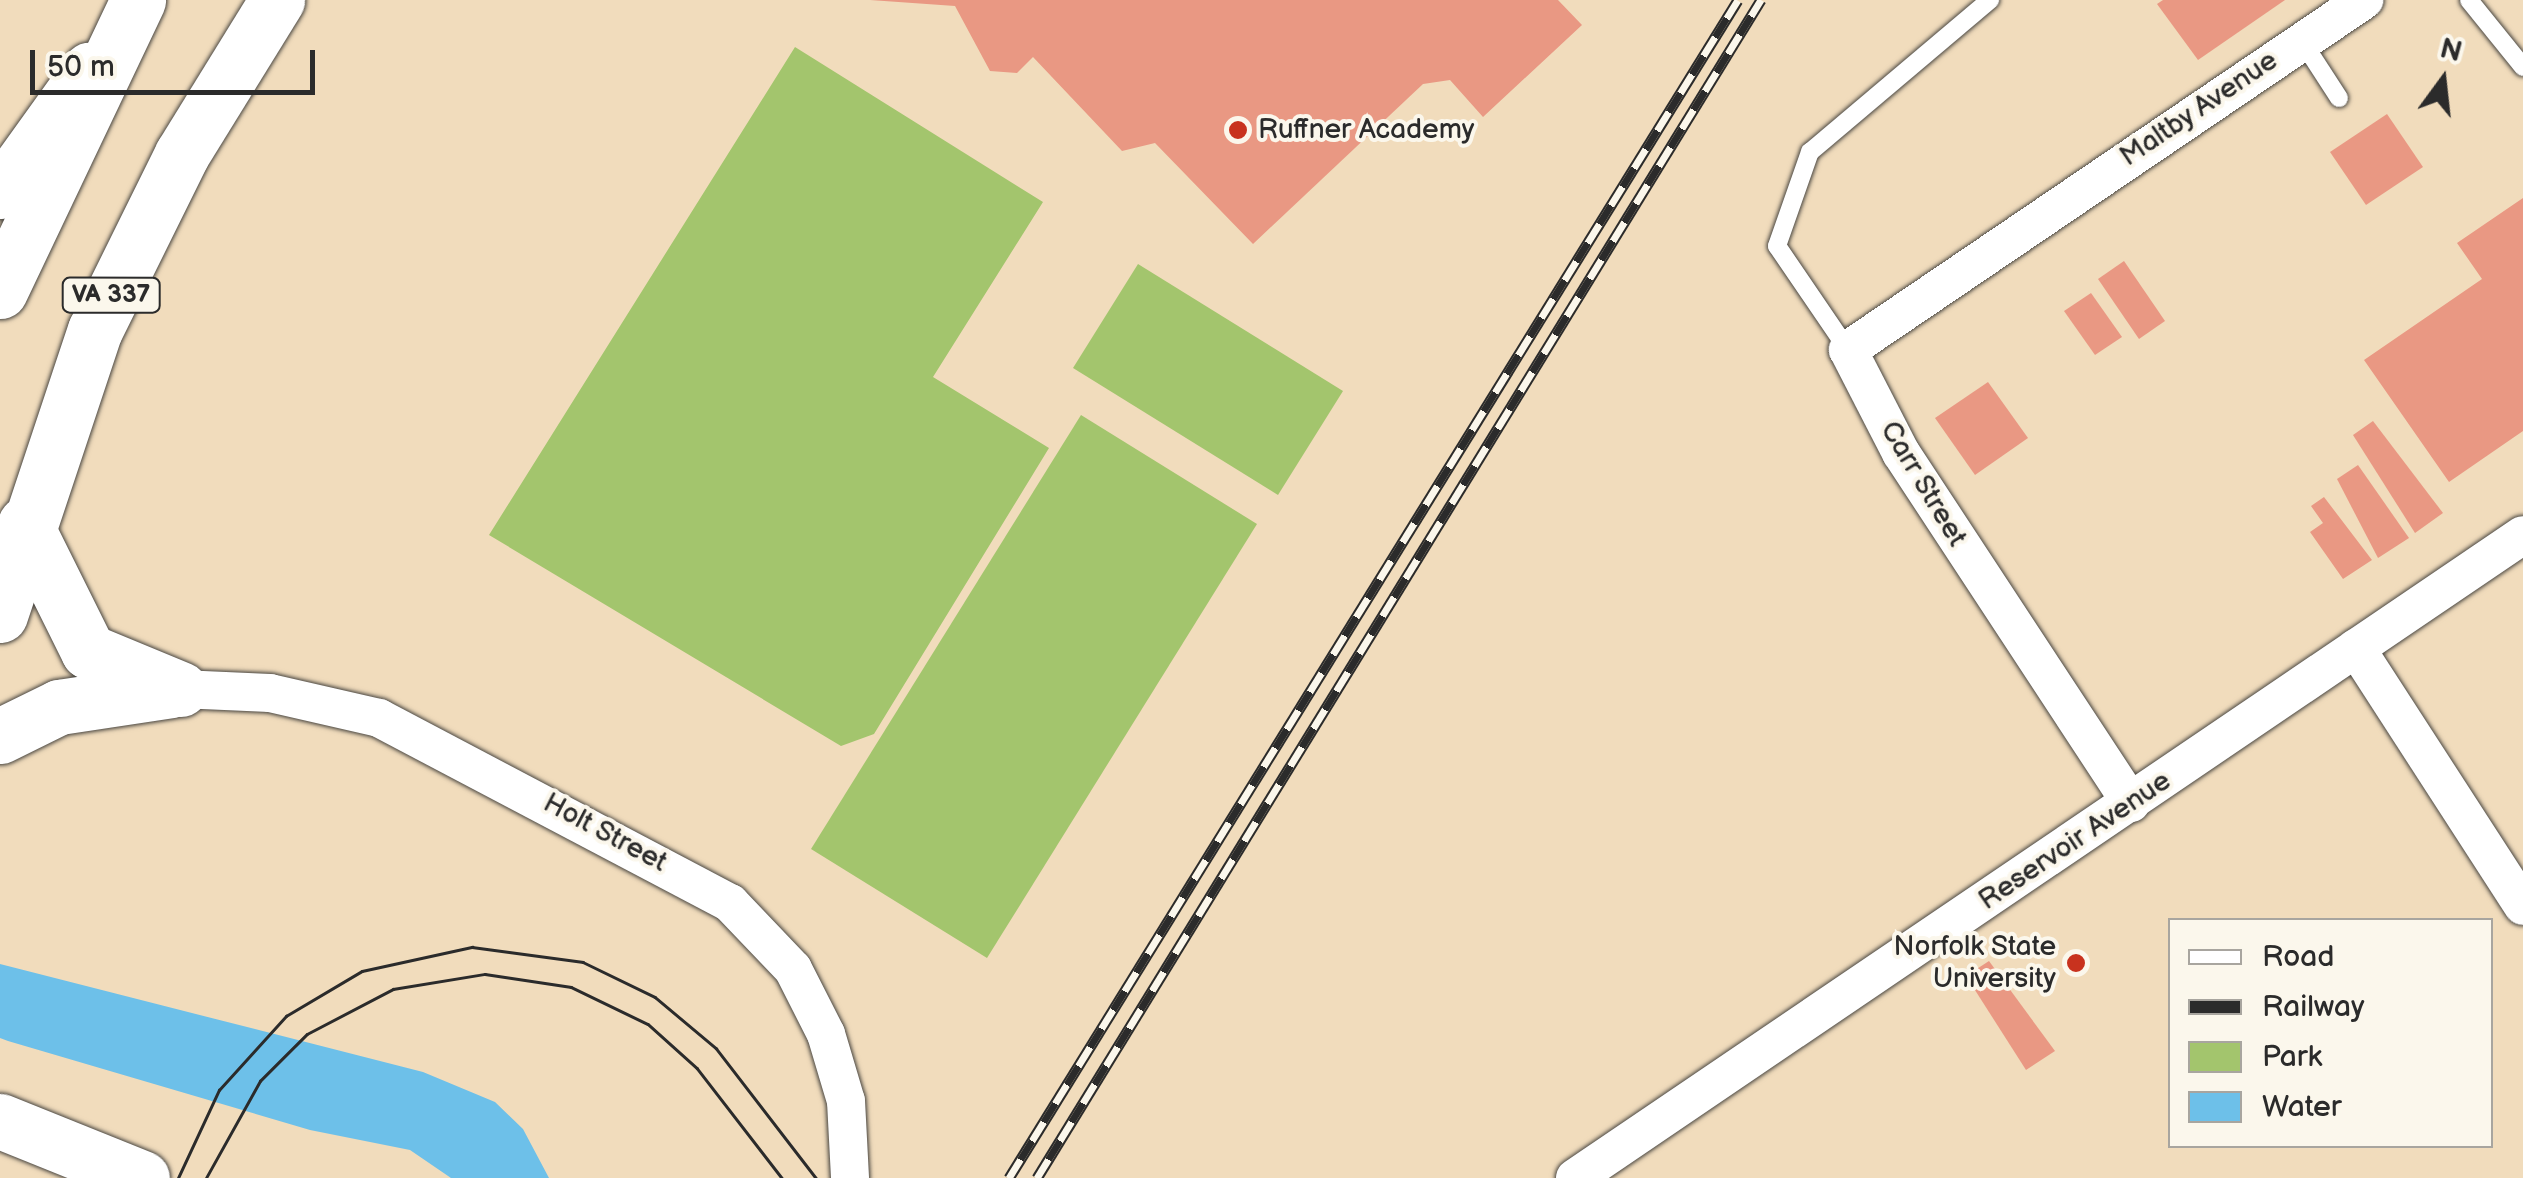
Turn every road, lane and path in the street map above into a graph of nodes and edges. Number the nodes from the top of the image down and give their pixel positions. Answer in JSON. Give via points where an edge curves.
{"nodes":[{"id":1,"x":277,"y":0,"type":"edge"},
{"id":2,"x":1990,"y":0,"type":"edge"},
{"id":3,"x":2364,"y":0,"type":"edge"},
{"id":4,"x":2469,"y":0,"type":"edge"},
{"id":5,"x":134,"y":6,"type":"edge"},
{"id":6,"x":2301,"y":41,"type":"junction"},
{"id":7,"x":2523,"y":67,"type":"edge"},
{"id":8,"x":2338,"y":98,"type":"dead end"},
{"id":9,"x":0,"y":193,"type":"edge"},
{"id":10,"x":0,"y":291,"type":"edge"},
{"id":11,"x":1848,"y":350,"type":"junction"},
{"id":12,"x":25,"y":524,"type":"junction"},
{"id":13,"x":2523,"y":535,"type":"edge"},
{"id":14,"x":0,"y":615,"type":"edge"},
{"id":15,"x":2356,"y":648,"type":"junction"},
{"id":16,"x":180,"y":689,"type":"junction"},
{"id":17,"x":0,"y":736,"type":"edge"},
{"id":18,"x":2131,"y":804,"type":"junction"},
{"id":19,"x":2523,"y":906,"type":"edge"},
{"id":20,"x":0,"y":1121,"type":"edge"},
{"id":21,"x":142,"y":1178,"type":"edge"},
{"id":22,"x":850,"y":1178,"type":"edge"},
{"id":23,"x":1575,"y":1178,"type":"edge"}],
"edges":[{"from":1,"to":12,"type":"highway","number":"VA 337","via":[[124,266]]},
{"from":2,"to":11,"type":"lane","via":[[1810,152],[1777,246]]},
{"from":3,"to":6,"type":"street","name":"Maltby Avenue"},
{"from":4,"to":7,"type":"lane"},
{"from":5,"to":9,"type":"main road"},
{"from":5,"to":10,"type":"highway"},
{"from":6,"to":8,"type":"lane"},
{"from":6,"to":11,"type":"street","name":"Maltby Avenue"},
{"from":11,"to":18,"type":"street","name":"Carr Street","via":[[1910,468]]},
{"from":12,"to":14,"type":"highway","number":"VA 337"},
{"from":12,"to":16,"type":"highway","via":[[88,651]]},
{"from":13,"to":15,"type":"street","name":"Reservoir Avenue"},
{"from":15,"to":18,"type":"street","name":"Reservoir Avenue"},
{"from":15,"to":19,"type":"street"},
{"from":16,"to":17,"type":"highway","via":[[59,707]]},
{"from":16,"to":22,"type":"street","name":"Holt Street","via":[[270,693],[379,718],[730,903],[794,969],[826,1034],[846,1101]]},
{"from":18,"to":23,"type":"street","name":"Reservoir Avenue"},
{"from":20,"to":21,"type":"highway"}]}
